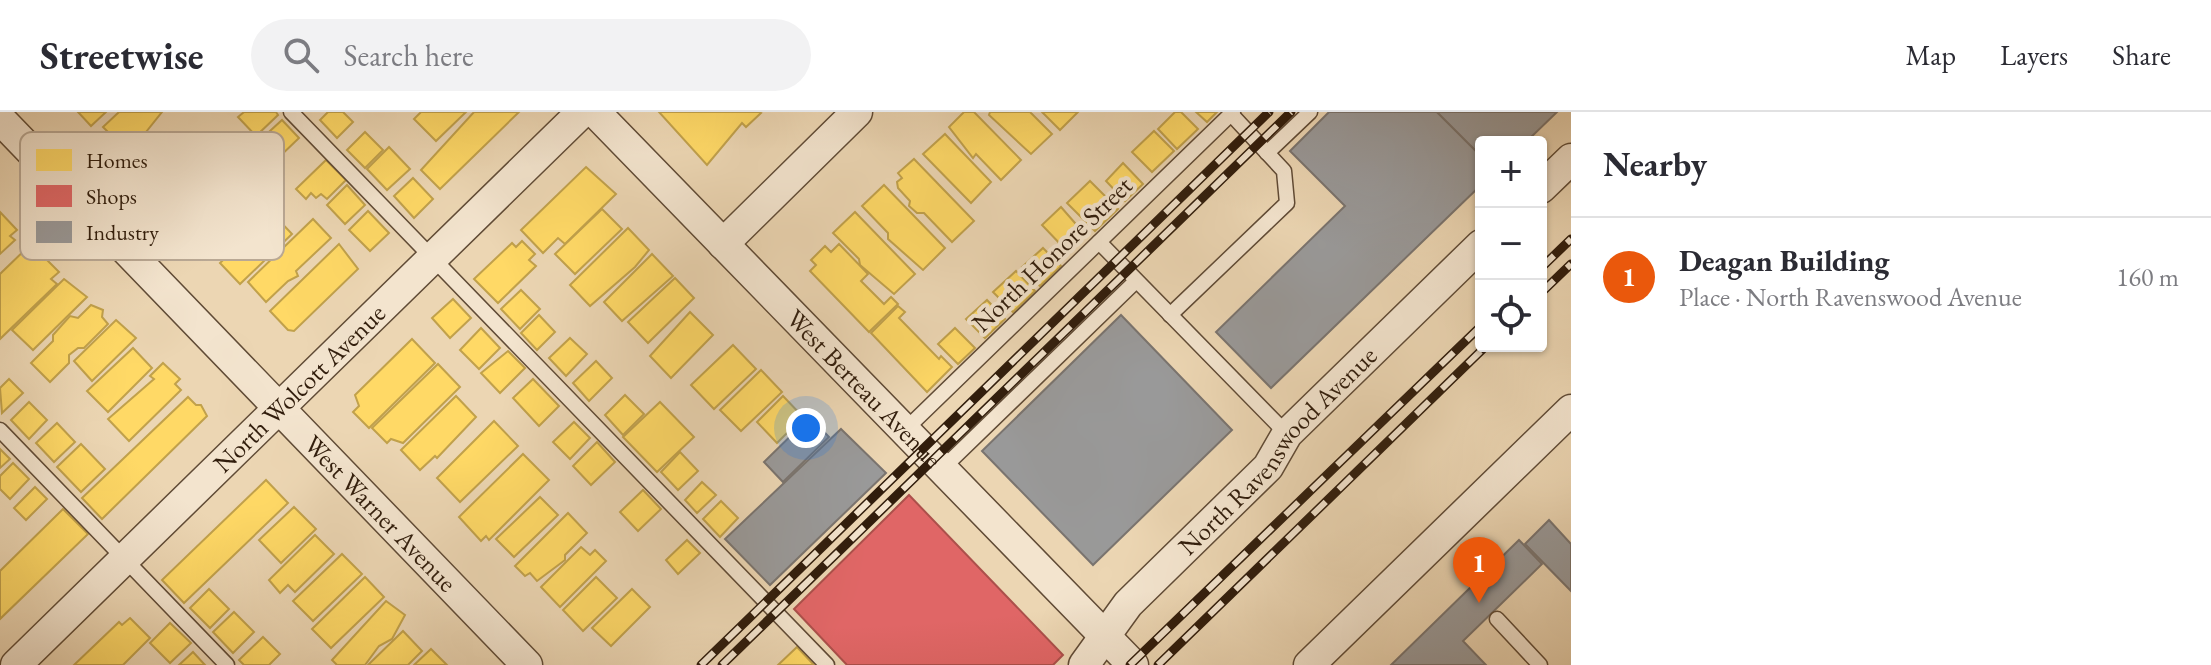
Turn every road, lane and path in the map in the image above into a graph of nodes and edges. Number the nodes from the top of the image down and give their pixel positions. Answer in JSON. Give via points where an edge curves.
{"nodes":[{"id":1,"x":291,"y":112,"type":"edge"},
{"id":2,"x":582,"y":112,"type":"edge"},
{"id":3,"x":595,"y":112,"type":"edge"},
{"id":4,"x":857,"y":112,"type":"edge"},
{"id":5,"x":1310,"y":112,"type":"edge"},
{"id":6,"x":1232,"y":113,"type":"edge"},
{"id":7,"x":0,"y":119,"type":"edge"},
{"id":8,"x":20,"y":140,"type":"edge"},
{"id":9,"x":1267,"y":153,"type":"junction"},
{"id":10,"x":1571,"y":159,"type":"edge"},
{"id":11,"x":1547,"y":182,"type":"edge"},
{"id":12,"x":1099,"y":242,"type":"junction"},
{"id":13,"x":723,"y":244,"type":"junction"},
{"id":14,"x":1475,"y":251,"type":"edge"},
{"id":15,"x":432,"y":258,"type":"junction"},
{"id":16,"x":136,"y":260,"type":"edge"},
{"id":17,"x":1136,"y":281,"type":"junction"},
{"id":18,"x":1170,"y":315,"type":"junction"},
{"id":19,"x":279,"y":408,"type":"junction"},
{"id":20,"x":1571,"y":410,"type":"edge"},
{"id":21,"x":0,"y":430,"type":"edge"},
{"id":22,"x":905,"y":430,"type":"junction"},
{"id":23,"x":1287,"y":434,"type":"junction"},
{"id":24,"x":942,"y":469,"type":"junction"},
{"id":25,"x":124,"y":559,"type":"junction"},
{"id":26,"x":1497,"y":619,"type":"dead end"},
{"id":27,"x":1105,"y":636,"type":"junction"},
{"id":28,"x":16,"y":665,"type":"edge"},
{"id":29,"x":227,"y":665,"type":"edge"},
{"id":30,"x":527,"y":665,"type":"edge"},
{"id":31,"x":827,"y":665,"type":"edge"},
{"id":32,"x":1084,"y":665,"type":"edge"},
{"id":33,"x":1133,"y":665,"type":"edge"},
{"id":34,"x":1309,"y":665,"type":"edge"},
{"id":35,"x":1540,"y":665,"type":"edge"}],
"edges":[{"from":1,"to":15,"type":"lane"},
{"from":2,"to":15,"type":"street","name":"North Wolcott Avenue"},
{"from":3,"to":13,"type":"street","name":"West Berteau Avenue"},
{"from":4,"to":13,"type":"street"},
{"from":5,"to":9,"type":"lane"},
{"from":6,"to":9,"type":"lane"},
{"from":6,"to":12,"type":"lane","name":"North Honore Street"},
{"from":7,"to":8,"type":"street","name":"West Warner Avenue"},
{"from":9,"to":18,"type":"lane","via":[[1284,171],[1287,203]]},
{"from":10,"to":11,"type":"street"},
{"from":12,"to":17,"type":"lane"},
{"from":12,"to":22,"type":"lane","name":"North Honore Street"},
{"from":13,"to":22,"type":"street","name":"West Berteau Avenue"},
{"from":14,"to":23,"type":"street","name":"North Ravenswood Avenue"},
{"from":15,"to":19,"type":"street","name":"North Wolcott Avenue"},
{"from":15,"to":31,"type":"lane"},
{"from":16,"to":19,"type":"street","name":"West Warner Avenue"},
{"from":17,"to":18,"type":"lane"},
{"from":17,"to":24,"type":"lane"},
{"from":18,"to":23,"type":"lane"},
{"from":19,"to":25,"type":"street","name":"North Wolcott Avenue"},
{"from":19,"to":30,"type":"street","name":"West Warner Avenue"},
{"from":20,"to":34,"type":"street"},
{"from":21,"to":25,"type":"lane"},
{"from":22,"to":24,"type":"street","name":"West Berteau Avenue"},
{"from":23,"to":27,"type":"street","name":"North Ravenswood Avenue","via":[[1268,467],[1128,604]]},
{"from":24,"to":27,"type":"street","name":"West Berteau Avenue"},
{"from":25,"to":28,"type":"street","name":"North Wolcott Avenue"},
{"from":25,"to":29,"type":"lane"},
{"from":26,"to":35,"type":"lane"},
{"from":27,"to":32,"type":"street","name":"North Ravenswood Avenue"},
{"from":27,"to":33,"type":"street","name":"West Berteau Avenue"}]}
